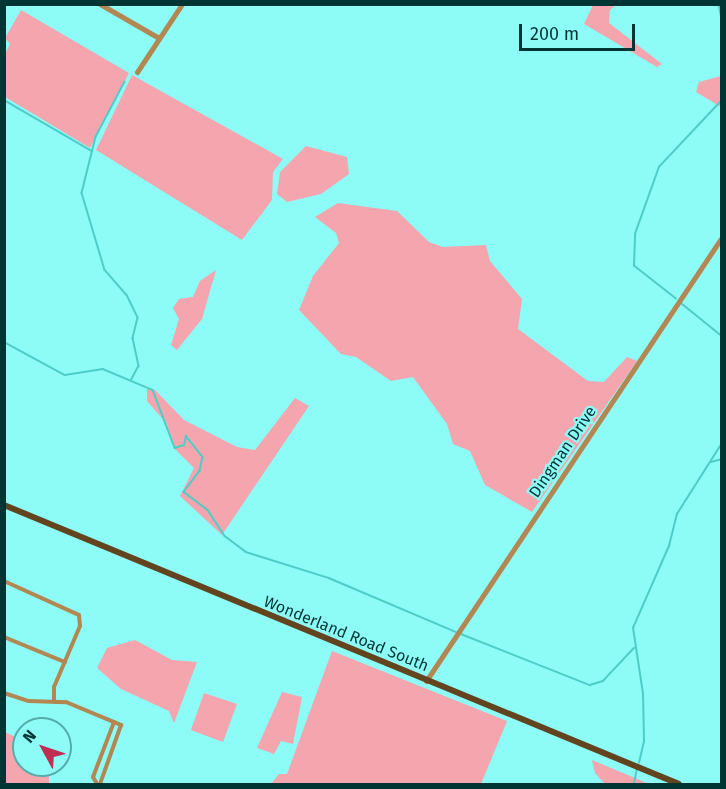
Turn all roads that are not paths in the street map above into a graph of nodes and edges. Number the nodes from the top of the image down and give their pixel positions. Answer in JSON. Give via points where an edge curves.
{"nodes":[{"id":1,"x":100,"y":4,"type":"edge"},
{"id":2,"x":182,"y":4,"type":"edge"},
{"id":3,"x":159,"y":38,"type":"junction"},
{"id":4,"x":137,"y":72,"type":"dead end"},
{"id":5,"x":722,"y":237,"type":"edge"},
{"id":6,"x":4,"y":505,"type":"edge"},
{"id":7,"x":4,"y":581,"type":"edge"},
{"id":8,"x":4,"y":637,"type":"edge"},
{"id":9,"x":65,"y":662,"type":"junction"},
{"id":10,"x":426,"y":681,"type":"junction"},
{"id":11,"x":4,"y":693,"type":"edge"},
{"id":12,"x":54,"y":702,"type":"junction"},
{"id":13,"x":114,"y":722,"type":"junction"},
{"id":14,"x":98,"y":784,"type":"edge"},
{"id":15,"x":679,"y":784,"type":"edge"}],
"edges":[{"from":1,"to":3,"type":"street"},
{"from":2,"to":3,"type":"street"},
{"from":3,"to":4,"type":"street"},
{"from":5,"to":10,"type":"street","name":"Dingman Drive"},
{"from":6,"to":10,"type":"main road","name":"Wonderland Road South"},
{"from":7,"to":9,"type":"street","via":[[79,615],[80,626]]},
{"from":8,"to":9,"type":"street"},
{"from":9,"to":12,"type":"street"},
{"from":10,"to":15,"type":"main road","name":"Wonderland Road South"},
{"from":11,"to":12,"type":"street","via":[[24,700]]},
{"from":12,"to":13,"type":"street","via":[[72,704]]},
{"from":13,"to":14,"type":"street","via":[[93,777]]},
{"from":13,"to":14,"type":"street","via":[[123,731]]}]}
